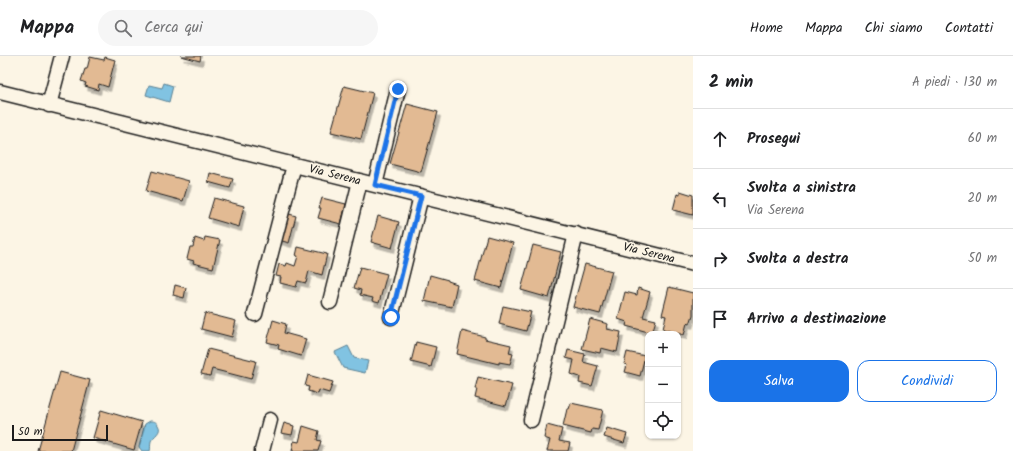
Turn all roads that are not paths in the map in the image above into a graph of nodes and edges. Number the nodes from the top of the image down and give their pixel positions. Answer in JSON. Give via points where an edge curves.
{"nodes":[{"id":1,"x":62,"y":56,"type":"edge"},
{"id":2,"x":398,"y":89,"type":"dead end"},
{"id":3,"x":0,"y":92,"type":"edge"},
{"id":4,"x":49,"y":105,"type":"junction"},
{"id":5,"x":294,"y":165,"type":"junction"},
{"id":6,"x":360,"y":181,"type":"junction"},
{"id":7,"x":375,"y":185,"type":"junction"},
{"id":8,"x":421,"y":196,"type":"junction"},
{"id":9,"x":576,"y":234,"type":"junction"},
{"id":10,"x":693,"y":264,"type":"edge"},
{"id":11,"x":330,"y":302,"type":"dead end"},
{"id":12,"x":256,"y":314,"type":"dead end"},
{"id":13,"x":391,"y":317,"type":"dead end"},
{"id":14,"x":270,"y":420,"type":"dead end"},
{"id":15,"x":531,"y":420,"type":"dead end"},
{"id":16,"x":262,"y":451,"type":"edge"}],
"edges":[{"from":1,"to":4,"type":"street"},
{"from":2,"to":7,"type":"street"},
{"from":3,"to":4,"type":"street","name":"Via Serena"},
{"from":4,"to":5,"type":"street","name":"Via Serena"},
{"from":5,"to":6,"type":"street","name":"Via Serena"},
{"from":5,"to":12,"type":"street"},
{"from":6,"to":7,"type":"street","name":"Via Serena"},
{"from":6,"to":11,"type":"street"},
{"from":7,"to":8,"type":"street","name":"Via Serena"},
{"from":8,"to":9,"type":"street","name":"Via Serena"},
{"from":8,"to":13,"type":"street"},
{"from":9,"to":10,"type":"street","name":"Via Serena"},
{"from":9,"to":15,"type":"street"},
{"from":14,"to":16,"type":"street"}]}
